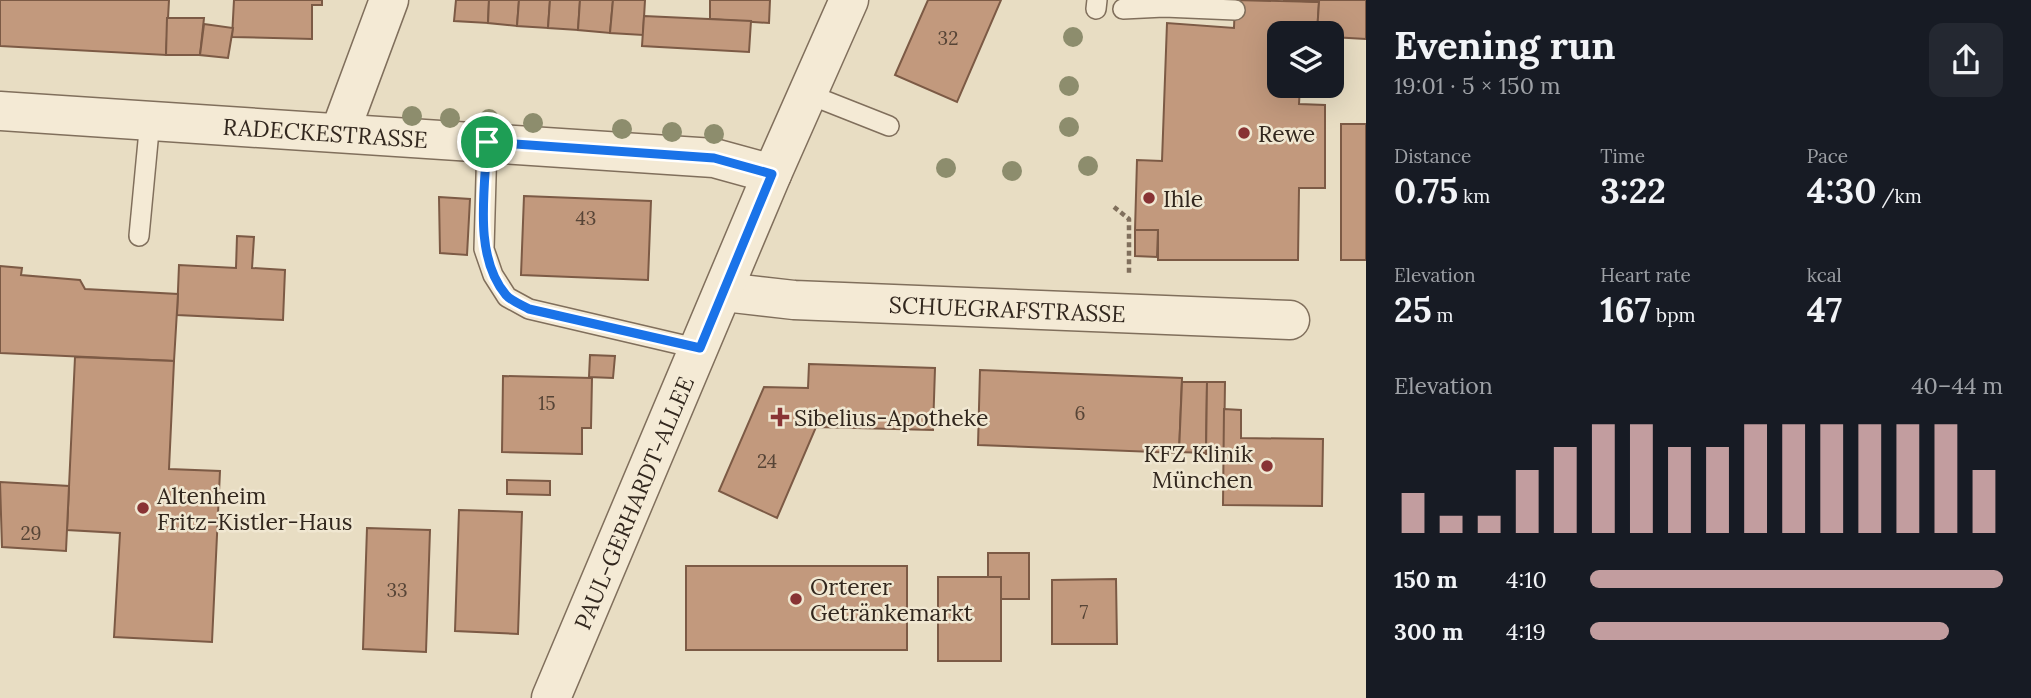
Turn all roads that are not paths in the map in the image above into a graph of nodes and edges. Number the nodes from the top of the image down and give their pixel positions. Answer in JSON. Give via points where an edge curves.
{"nodes":[{"id":1,"x":389,"y":0,"type":"edge"},
{"id":2,"x":849,"y":0,"type":"edge"},
{"id":3,"x":1123,"y":9,"type":"dead end"},
{"id":4,"x":1235,"y":10,"type":"dead end"},
{"id":5,"x":808,"y":94,"type":"junction"},
{"id":6,"x":0,"y":111,"type":"edge"},
{"id":7,"x":150,"y":120,"type":"junction"},
{"id":8,"x":889,"y":126,"type":"dead end"},
{"id":9,"x":340,"y":132,"type":"junction"},
{"id":10,"x":487,"y":142,"type":"junction"},
{"id":11,"x":772,"y":174,"type":"junction"},
{"id":12,"x":139,"y":236,"type":"dead end"},
{"id":13,"x":724,"y":292,"type":"junction"},
{"id":14,"x":1290,"y":320,"type":"dead end"},
{"id":15,"x":700,"y":348,"type":"junction"},
{"id":16,"x":551,"y":698,"type":"edge"}],
"edges":[{"from":1,"to":9,"type":"street"},
{"from":2,"to":5,"type":"street","name":"PAUL-GERHARDT-ALLEE"},
{"from":3,"to":4,"type":"lane"},
{"from":5,"to":8,"type":"lane"},
{"from":5,"to":11,"type":"street","name":"PAUL-GERHARDT-ALLEE"},
{"from":6,"to":7,"type":"street","name":"RADECKESTRASSE"},
{"from":7,"to":9,"type":"street","name":"RADECKESTRASSE"},
{"from":7,"to":12,"type":"lane"},
{"from":9,"to":10,"type":"street","name":"RADECKESTRASSE"},
{"from":10,"to":11,"type":"street","name":"RADECKESTRASSE","via":[[714,158]]},
{"from":10,"to":15,"type":"lane","via":[[484,249],[507,297],[529,309]]},
{"from":11,"to":13,"type":"street","name":"PAUL-GERHARDT-ALLEE"},
{"from":13,"to":14,"type":"street","name":"SCHUEGRAFSTRASSE","via":[[794,300]]},
{"from":13,"to":15,"type":"street","name":"PAUL-GERHARDT-ALLEE"},
{"from":15,"to":16,"type":"street","name":"PAUL-GERHARDT-ALLEE"}]}
